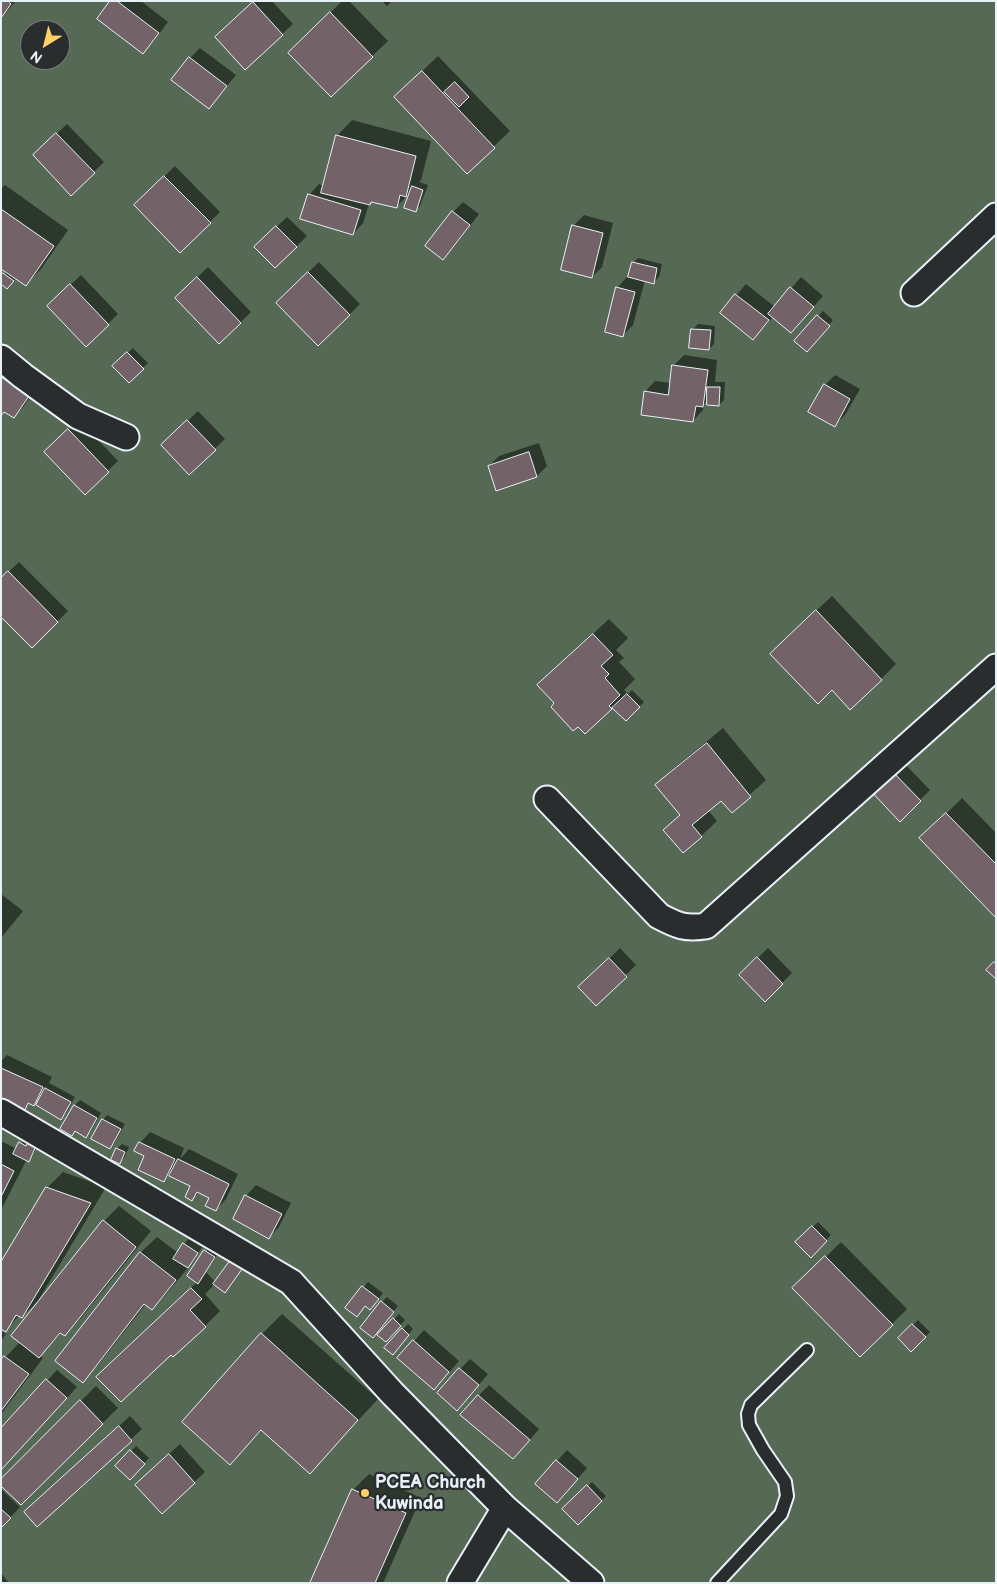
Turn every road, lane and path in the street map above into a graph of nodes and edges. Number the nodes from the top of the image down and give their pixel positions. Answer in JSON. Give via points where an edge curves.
{"nodes":[{"id":1,"x":996,"y":216,"type":"edge"},
{"id":2,"x":914,"y":293,"type":"dead end"},
{"id":3,"x":1,"y":358,"type":"edge"},
{"id":4,"x":126,"y":437,"type":"dead end"},
{"id":5,"x":996,"y":667,"type":"edge"},
{"id":6,"x":547,"y":799,"type":"dead end"},
{"id":7,"x":1,"y":1112,"type":"edge"},
{"id":8,"x":807,"y":1350,"type":"dead end"},
{"id":9,"x":505,"y":1508,"type":"junction"},
{"id":10,"x":460,"y":1583,"type":"edge"},
{"id":11,"x":591,"y":1583,"type":"edge"},
{"id":12,"x":717,"y":1583,"type":"edge"}],
"edges":[{"from":1,"to":2,"type":"street"},
{"from":3,"to":4,"type":"street","via":[[78,416]]},
{"from":5,"to":6,"type":"street","via":[[706,926],[678,927],[659,916]]},
{"from":7,"to":9,"type":"street","via":[[291,1282],[392,1393]]},
{"from":8,"to":12,"type":"lane","via":[[751,1405],[748,1414],[749,1425],[785,1482],[788,1496],[781,1514]]},
{"from":9,"to":10,"type":"street"},
{"from":9,"to":11,"type":"street"}]}
